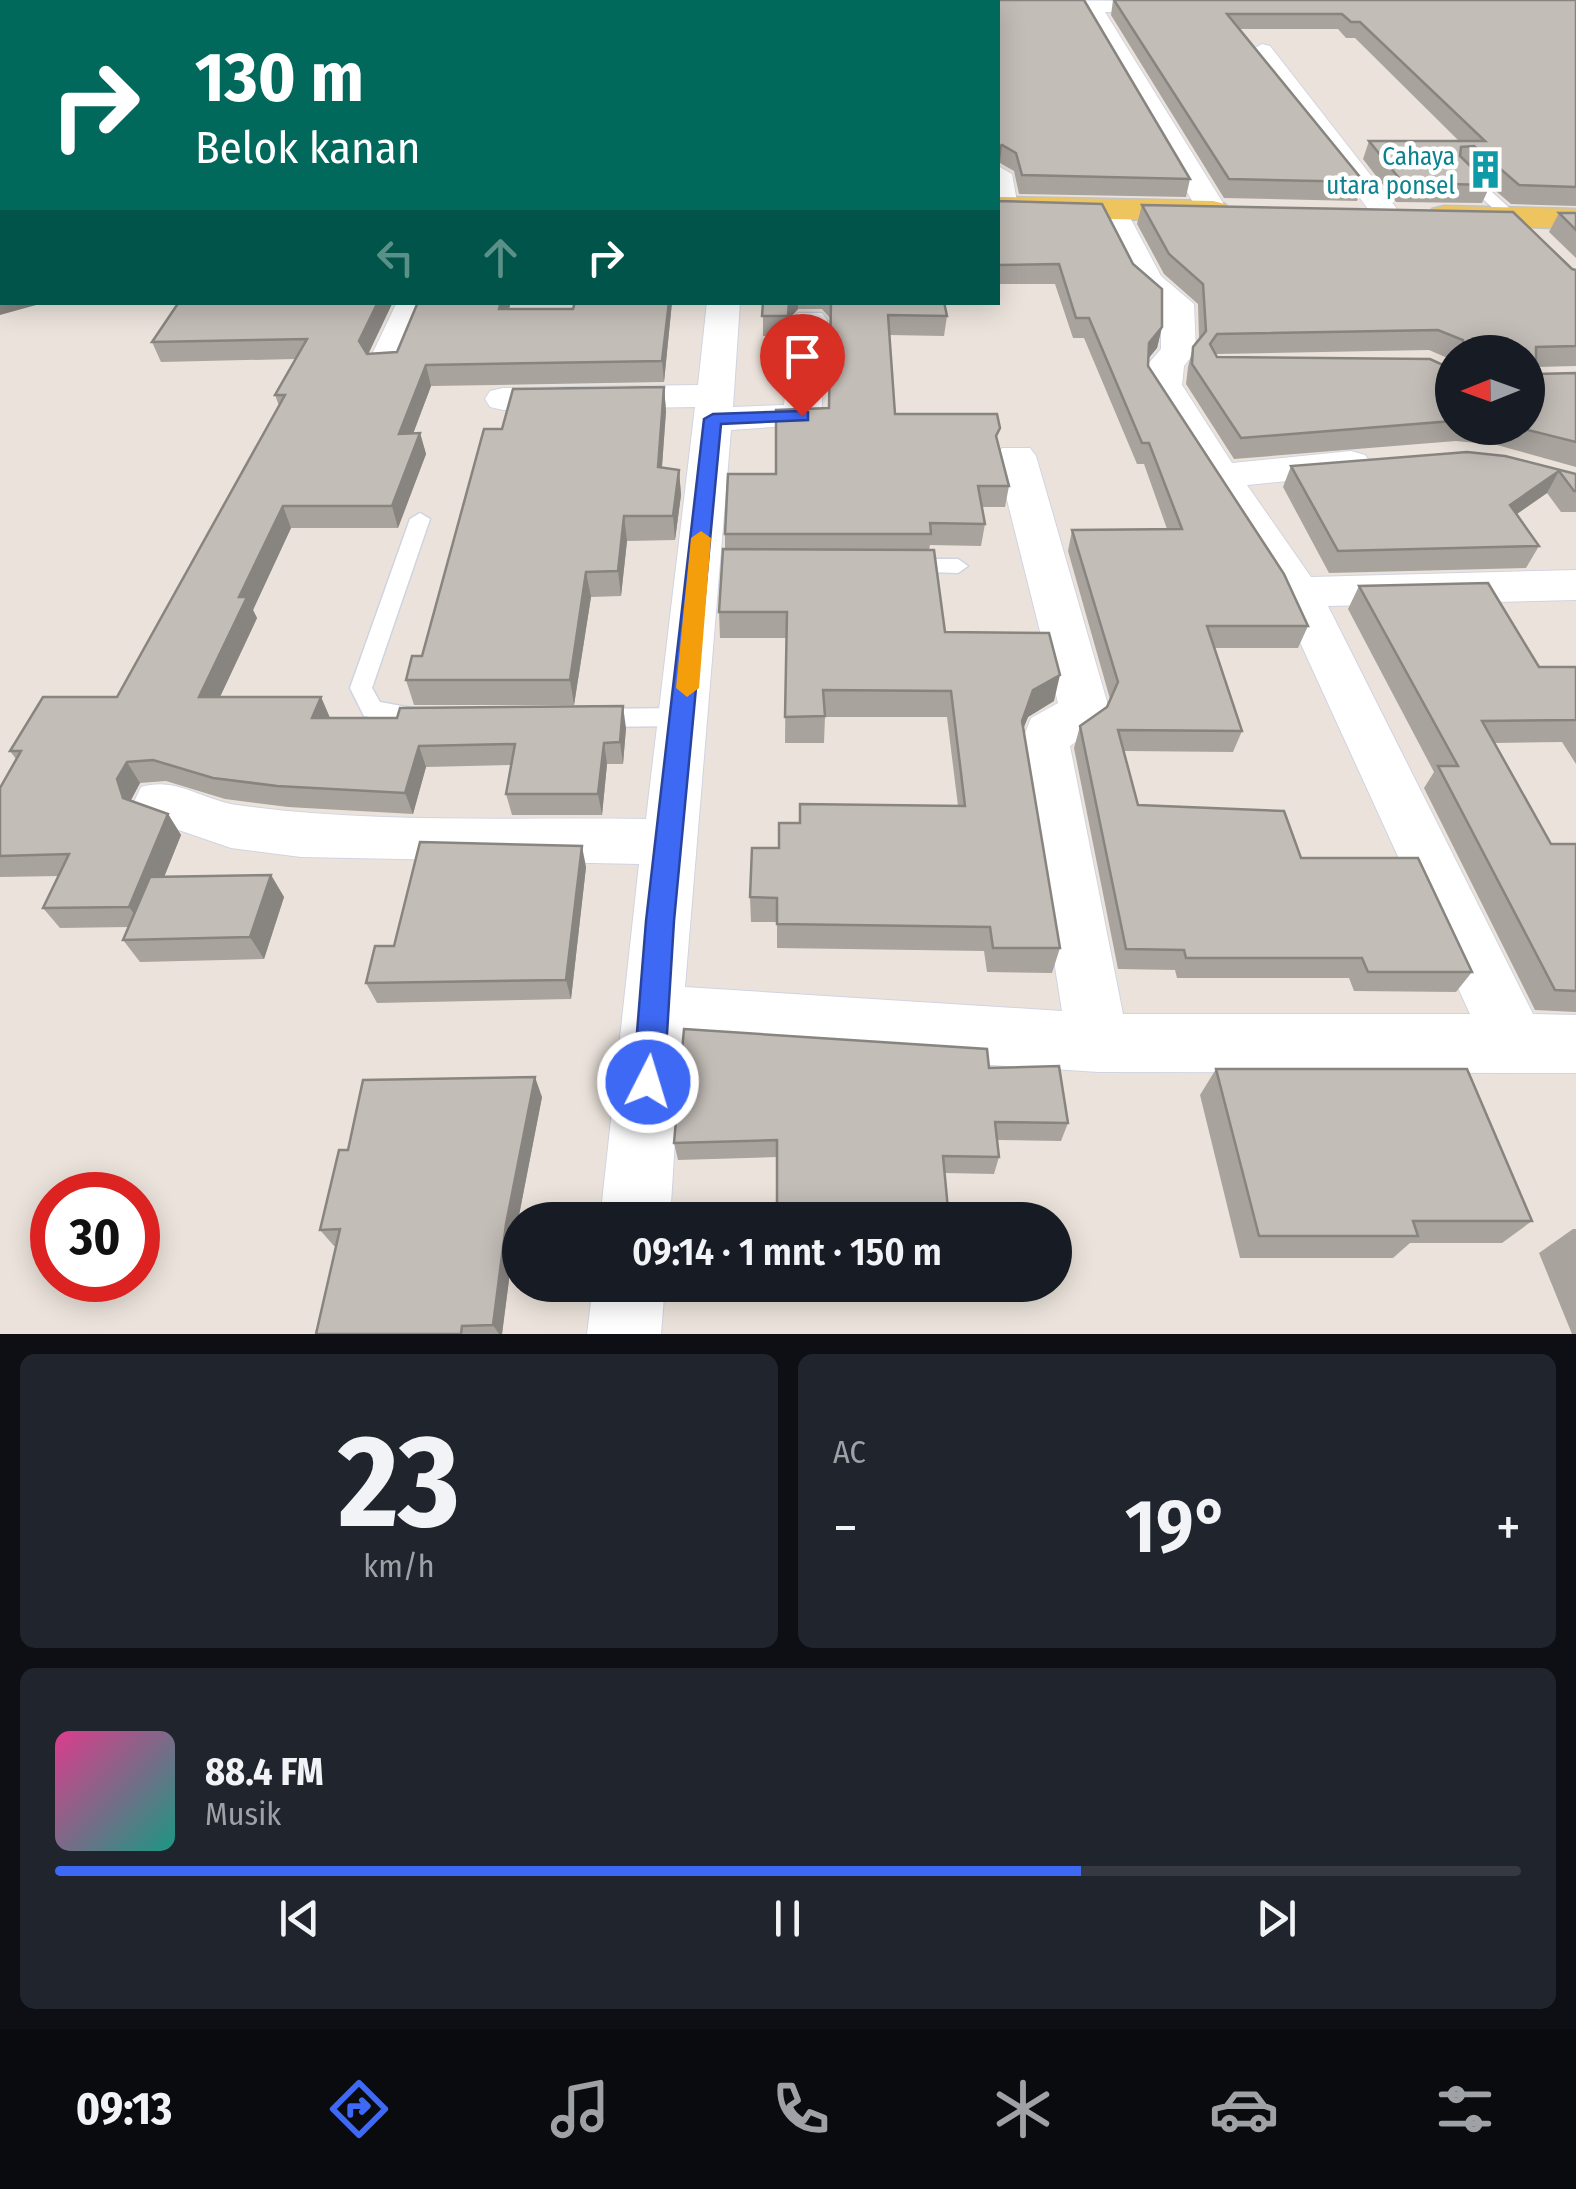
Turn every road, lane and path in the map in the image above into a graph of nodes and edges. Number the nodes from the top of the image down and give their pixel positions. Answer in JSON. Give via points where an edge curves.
{"nodes":[{"id":1,"x":1089,"y":3,"type":"edge"},
{"id":2,"x":1000,"y":4,"type":"edge"},
{"id":3,"x":1202,"y":6,"type":"edge"},
{"id":4,"x":1262,"y":51,"type":"edge"},
{"id":5,"x":1460,"y":170,"type":"edge"},
{"id":6,"x":1000,"y":196,"type":"edge"},
{"id":7,"x":1111,"y":210,"type":"junction"},
{"id":8,"x":1213,"y":211,"type":"junction"},
{"id":9,"x":1252,"y":212,"type":"edge"},
{"id":10,"x":1348,"y":214,"type":"edge"},
{"id":11,"x":1387,"y":215,"type":"junction"},
{"id":12,"x":1511,"y":218,"type":"junction"},
{"id":13,"x":1576,"y":219,"type":"edge"},
{"id":14,"x":1550,"y":254,"type":"edge"},
{"id":15,"x":413,"y":305,"type":"edge"},
{"id":16,"x":724,"y":305,"type":"edge"},
{"id":17,"x":810,"y":320,"type":"dead end"},
{"id":18,"x":386,"y":363,"type":"edge"},
{"id":19,"x":503,"y":399,"type":"dead end"},
{"id":20,"x":714,"y":407,"type":"junction"},
{"id":21,"x":1016,"y":456,"type":"dead end"},
{"id":22,"x":1385,"y":461,"type":"edge"},
{"id":23,"x":1220,"y":476,"type":"junction"},
{"id":24,"x":420,"y":519,"type":"dead end"},
{"id":25,"x":883,"y":566,"type":"edge"},
{"id":26,"x":958,"y":566,"type":"dead end"},
{"id":27,"x":1576,"y":584,"type":"edge"},
{"id":28,"x":1299,"y":592,"type":"junction"},
{"id":29,"x":684,"y":717,"type":"junction"},
{"id":30,"x":454,"y":718,"type":"edge"},
{"id":31,"x":569,"y":718,"type":"edge"},
{"id":32,"x":160,"y":802,"type":"dead end"},
{"id":33,"x":670,"y":842,"type":"junction"},
{"id":34,"x":655,"y":1014,"type":"junction"},
{"id":35,"x":1514,"y":1042,"type":"junction"},
{"id":36,"x":1098,"y":1043,"type":"junction"},
{"id":37,"x":1576,"y":1044,"type":"edge"},
{"id":38,"x":637,"y":1202,"type":"edge"},
{"id":39,"x":627,"y":1302,"type":"edge"},
{"id":40,"x":624,"y":1334,"type":"edge"}],
"edges":[{"from":1,"to":2,"type":"street"},
{"from":1,"to":3,"type":"street"},
{"from":1,"to":8,"type":"street"},
{"from":4,"to":11,"type":"street"},
{"from":5,"to":12,"type":"lane"},
{"from":6,"to":7,"type":"main road"},
{"from":7,"to":8,"type":"main road"},
{"from":7,"to":23,"type":"street","via":[[1148,282],[1177,304],[1179,351],[1166,364],[1164,384]]},
{"from":8,"to":9,"type":"main road"},
{"from":10,"to":11,"type":"main road"},
{"from":11,"to":12,"type":"main road"},
{"from":12,"to":13,"type":"main road"},
{"from":12,"to":14,"type":"street"},
{"from":15,"to":18,"type":"street"},
{"from":16,"to":20,"type":"street"},
{"from":17,"to":20,"type":"street","via":[[802,416]]},
{"from":19,"to":20,"type":"street"},
{"from":20,"to":29,"type":"street","via":[[707,566]]},
{"from":21,"to":36,"type":"street","via":[[1083,705],[1080,714],[1049,731],[1046,746]]},
{"from":22,"to":23,"type":"street"},
{"from":23,"to":28,"type":"street"},
{"from":24,"to":30,"type":"lane","via":[[361,688],[365,704],[382,714]]},
{"from":25,"to":26,"type":"lane"},
{"from":27,"to":28,"type":"street"},
{"from":28,"to":35,"type":"street"},
{"from":29,"to":31,"type":"lane"},
{"from":29,"to":33,"type":"street"},
{"from":32,"to":33,"type":"street","via":[[231,826],[301,835]]},
{"from":33,"to":34,"type":"street"},
{"from":34,"to":36,"type":"street"},
{"from":34,"to":38,"type":"street"},
{"from":35,"to":36,"type":"street"},
{"from":35,"to":37,"type":"street"},
{"from":39,"to":40,"type":"street"}]}
